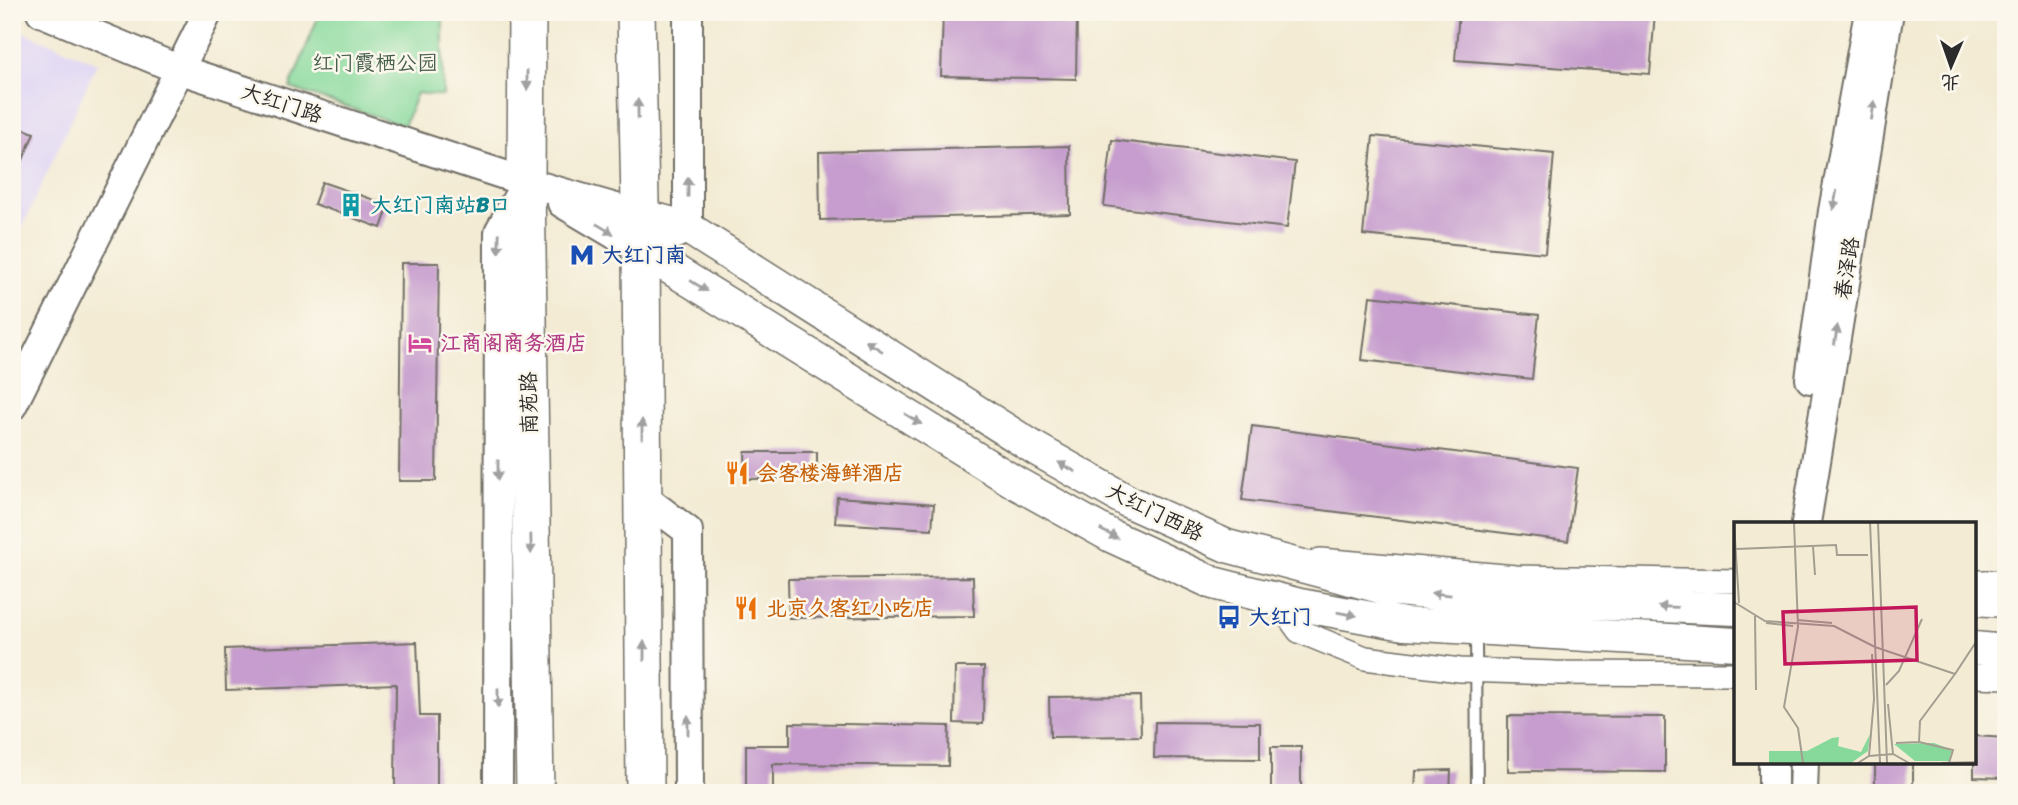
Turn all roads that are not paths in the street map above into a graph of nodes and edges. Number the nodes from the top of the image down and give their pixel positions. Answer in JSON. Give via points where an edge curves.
{"nodes":[{"id":1,"x":41,"y":12,"type":"edge"},
{"id":2,"x":208,"y":12,"type":"edge"},
{"id":3,"x":527,"y":12,"type":"edge"},
{"id":4,"x":636,"y":12,"type":"edge"},
{"id":5,"x":688,"y":12,"type":"edge"},
{"id":6,"x":1869,"y":12,"type":"edge"},
{"id":7,"x":1889,"y":12,"type":"edge"},
{"id":8,"x":178,"y":69,"type":"junction"},
{"id":9,"x":526,"y":181,"type":"junction"},
{"id":10,"x":688,"y":228,"type":"junction"},
{"id":11,"x":641,"y":233,"type":"junction"},
{"id":12,"x":12,"y":406,"type":"edge"},
{"id":13,"x":643,"y":497,"type":"junction"},
{"id":14,"x":1790,"y":522,"type":"edge"},
{"id":15,"x":1806,"y":522,"type":"edge"},
{"id":16,"x":1256,"y":554,"type":"junction"},
{"id":17,"x":1734,"y":581,"type":"edge"},
{"id":18,"x":1976,"y":582,"type":"edge"},
{"id":19,"x":2006,"y":582,"type":"edge"},
{"id":20,"x":1276,"y":599,"type":"junction"},
{"id":21,"x":1976,"y":599,"type":"edge"},
{"id":22,"x":2006,"y":601,"type":"edge"},
{"id":23,"x":1734,"y":609,"type":"edge"},
{"id":24,"x":1476,"y":629,"type":"junction"},
{"id":25,"x":1734,"y":644,"type":"edge"},
{"id":26,"x":1976,"y":648,"type":"edge"},
{"id":27,"x":2006,"y":651,"type":"edge"},
{"id":28,"x":1477,"y":671,"type":"junction"},
{"id":29,"x":1734,"y":674,"type":"edge"},
{"id":30,"x":1976,"y":676,"type":"edge"},
{"id":31,"x":2006,"y":677,"type":"edge"},
{"id":32,"x":1773,"y":763,"type":"edge"},
{"id":33,"x":1804,"y":763,"type":"edge"},
{"id":34,"x":498,"y":793,"type":"edge"},
{"id":35,"x":535,"y":793,"type":"edge"},
{"id":36,"x":645,"y":793,"type":"edge"},
{"id":37,"x":688,"y":793,"type":"edge"},
{"id":38,"x":1477,"y":793,"type":"edge"},
{"id":39,"x":1773,"y":793,"type":"edge"},
{"id":40,"x":1803,"y":793,"type":"edge"}],
"edges":[{"from":1,"to":8,"type":"street","name":"大红门路"},
{"from":2,"to":8,"type":"street"},
{"from":3,"to":9,"type":"highway","name":"南苑路","one_way":true},
{"from":11,"to":4,"type":"highway","one_way":true},
{"from":10,"to":5,"type":"street","one_way":true},
{"from":6,"to":14,"type":"street","name":"春泽路","one_way":true,"via":[[1833,211]]},
{"from":15,"to":7,"type":"street","name":"春泽路","one_way":true},
{"from":8,"to":9,"type":"street","name":"大红门路"},
{"from":8,"to":12,"type":"street"},
{"from":9,"to":11,"type":"street","name":"大红门路"},
{"from":9,"to":34,"type":"street","one_way":true,"via":[[499,232]]},
{"from":9,"to":35,"type":"highway","name":"南苑路","one_way":true},
{"from":10,"to":11,"type":"main road","name":"大红门西路"},
{"from":16,"to":10,"type":"main road","name":"大红门西路","one_way":true,"via":[[1227,546],[1129,502],[1036,449]]},
{"from":13,"to":11,"type":"highway","one_way":true},
{"from":11,"to":20,"type":"main road","name":"大红门西路","one_way":true,"via":[[1016,482],[1111,536],[1213,583]]},
{"from":36,"to":13,"type":"highway","one_way":true},
{"from":37,"to":13,"type":"street","one_way":true,"via":[[688,531]]},
{"from":16,"to":17,"type":"street","via":[[1516,578]]},
{"from":23,"to":16,"type":"main road","name":"大红门西路","one_way":true,"via":[[1488,599],[1388,589]]},
{"from":18,"to":19,"type":"street"},
{"from":20,"to":24,"type":"main road","name":"大红门西路","one_way":true,"via":[[1404,624]]},
{"from":20,"to":28,"type":"street","via":[[1300,631],[1365,658]]},
{"from":21,"to":22,"type":"main road"},
{"from":24,"to":25,"type":"main road","name":"大红门西路"},
{"from":24,"to":28,"type":"lane"},
{"from":26,"to":27,"type":"main road"},
{"from":28,"to":29,"type":"street"},
{"from":28,"to":38,"type":"lane"},
{"from":30,"to":31,"type":"street"},
{"from":32,"to":39,"type":"street"},
{"from":33,"to":40,"type":"street"}]}
